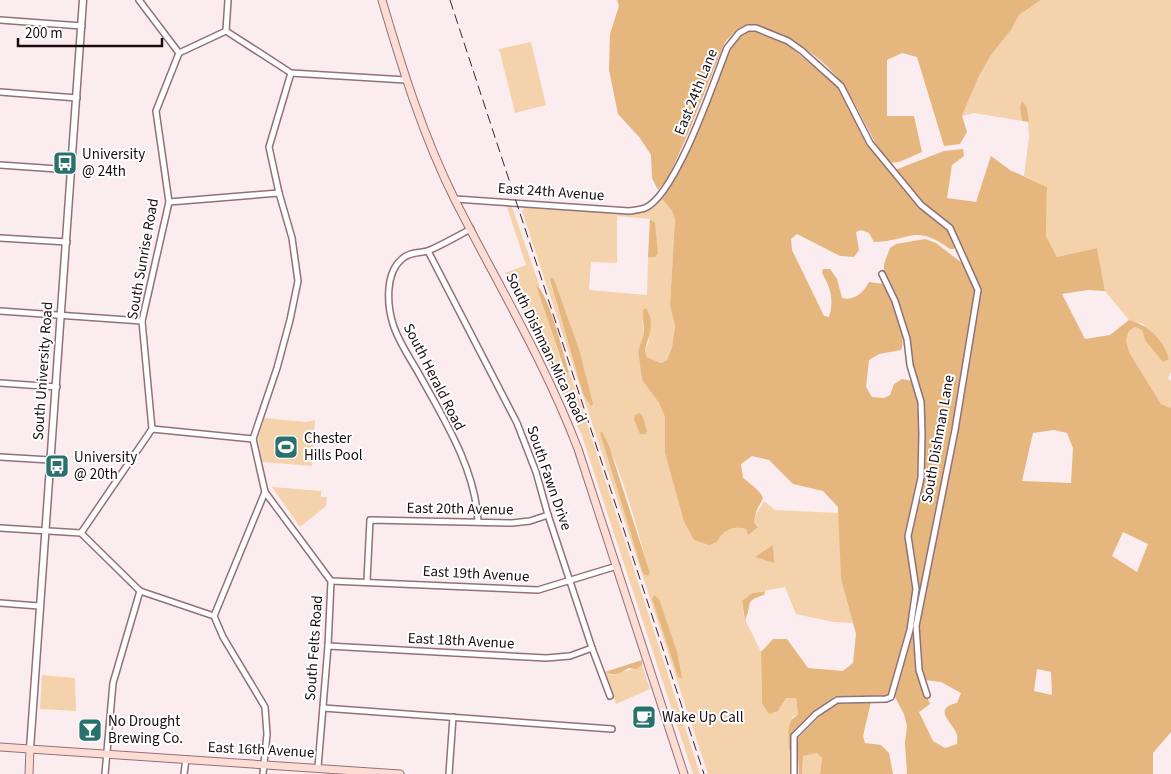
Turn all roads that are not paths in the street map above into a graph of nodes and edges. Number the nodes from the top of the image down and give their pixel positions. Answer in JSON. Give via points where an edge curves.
{"nodes":[{"id":1,"x":83,"y":0,"type":"edge"},
{"id":2,"x":139,"y":0,"type":"edge"},
{"id":3,"x":228,"y":0,"type":"edge"},
{"id":4,"x":382,"y":0,"type":"edge"},
{"id":5,"x":0,"y":20,"type":"edge"},
{"id":6,"x":82,"y":26,"type":"junction"},
{"id":7,"x":226,"y":31,"type":"junction"},
{"id":8,"x":179,"y":53,"type":"junction"},
{"id":9,"x":291,"y":72,"type":"junction"},
{"id":10,"x":406,"y":80,"type":"junction"},
{"id":11,"x":0,"y":92,"type":"edge"},
{"id":12,"x":77,"y":98,"type":"junction"},
{"id":13,"x":0,"y":165,"type":"edge"},
{"id":14,"x":72,"y":170,"type":"junction"},
{"id":15,"x":279,"y":193,"type":"junction"},
{"id":16,"x":455,"y":199,"type":"junction"},
{"id":17,"x":168,"y":202,"type":"junction"},
{"id":18,"x":921,"y":205,"type":"joint"},
{"id":19,"x":645,"y":208,"type":"joint"},
{"id":20,"x":471,"y":229,"type":"junction"},
{"id":21,"x":0,"y":238,"type":"edge"},
{"id":22,"x":67,"y":242,"type":"junction"},
{"id":23,"x":428,"y":251,"type":"junction"},
{"id":24,"x":882,"y":274,"type":"dead end"},
{"id":25,"x":0,"y":311,"type":"edge"},
{"id":26,"x":62,"y":315,"type":"junction"},
{"id":27,"x":142,"y":321,"type":"junction"},
{"id":28,"x":0,"y":383,"type":"edge"},
{"id":29,"x":57,"y":387,"type":"junction"},
{"id":30,"x":152,"y":429,"type":"junction"},
{"id":31,"x":253,"y":439,"type":"junction"},
{"id":32,"x":0,"y":456,"type":"edge"},
{"id":33,"x":50,"y":460,"type":"junction"},
{"id":34,"x":265,"y":492,"type":"junction"},
{"id":35,"x":548,"y":515,"type":"junction"},
{"id":36,"x":478,"y":522,"type":"junction"},
{"id":37,"x":0,"y":528,"type":"edge"},
{"id":38,"x":45,"y":532,"type":"junction"},
{"id":39,"x":81,"y":533,"type":"junction"},
{"id":40,"x":617,"y":566,"type":"junction"},
{"id":41,"x":570,"y":580,"type":"junction"},
{"id":42,"x":331,"y":581,"type":"junction"},
{"id":43,"x":367,"y":581,"type":"junction"},
{"id":44,"x":140,"y":592,"type":"junction"},
{"id":45,"x":0,"y":604,"type":"edge"},
{"id":46,"x":39,"y":606,"type":"junction"},
{"id":47,"x":214,"y":616,"type":"junction"},
{"id":48,"x":328,"y":646,"type":"junction"},
{"id":49,"x":592,"y":648,"type":"junction"},
{"id":50,"x":927,"y":695,"type":"dead end"},
{"id":51,"x":610,"y":696,"type":"dead end"},
{"id":52,"x":323,"y":708,"type":"junction"},
{"id":53,"x":454,"y":717,"type":"junction"},
{"id":54,"x":612,"y":729,"type":"dead end"},
{"id":55,"x":0,"y":747,"type":"edge"},
{"id":56,"x":30,"y":749,"type":"junction"},
{"id":57,"x":107,"y":755,"type":"junction"},
{"id":58,"x":186,"y":759,"type":"junction"},
{"id":59,"x":264,"y":765,"type":"junction"},
{"id":60,"x":318,"y":767,"type":"junction"},
{"id":61,"x":371,"y":773,"type":"edge"},
{"id":62,"x":29,"y":774,"type":"edge"},
{"id":63,"x":105,"y":774,"type":"edge"},
{"id":64,"x":184,"y":774,"type":"edge"},
{"id":65,"x":263,"y":774,"type":"edge"},
{"id":66,"x":400,"y":774,"type":"edge"},
{"id":67,"x":449,"y":774,"type":"edge"},
{"id":68,"x":684,"y":774,"type":"edge"},
{"id":69,"x":794,"y":774,"type":"edge"}],
"edges":[{"from":1,"to":6,"type":"street","name":"South University Road"},
{"from":2,"to":8,"type":"street"},
{"from":3,"to":7,"type":"street"},
{"from":4,"to":10,"type":"main road","name":"South Dishman-Mica Road"},
{"from":5,"to":6,"type":"street"},
{"from":6,"to":12,"type":"street","name":"South University Road"},
{"from":7,"to":8,"type":"street"},
{"from":7,"to":9,"type":"street"},
{"from":8,"to":17,"type":"street","name":"South Sunrise Road","via":[[156,111]]},
{"from":9,"to":10,"type":"street"},
{"from":9,"to":15,"type":"street","via":[[269,147]]},
{"from":10,"to":16,"type":"main road","name":"South Dishman-Mica Road"},
{"from":11,"to":12,"type":"street"},
{"from":12,"to":14,"type":"street","name":"South University Road"},
{"from":13,"to":14,"type":"street"},
{"from":14,"to":22,"type":"street","name":"South University Road"},
{"from":15,"to":17,"type":"street"},
{"from":15,"to":31,"type":"street","via":[[292,238],[298,281],[277,368]]},
{"from":16,"to":19,"type":"street","name":"East 24th Avenue","via":[[630,210]]},
{"from":16,"to":20,"type":"main road","name":"South Dishman-Mica Road"},
{"from":17,"to":27,"type":"street","name":"South Sunrise Road"},
{"from":18,"to":19,"type":"street","name":"East 24th Lane","via":[[870,143],[841,86],[788,41],[748,28],[733,38],[727,48],[695,130],[671,178],[658,197]]},
{"from":18,"to":50,"type":"street","name":"South Dishman Lane","via":[[950,228],[978,290],[916,626],[919,670]]},
{"from":20,"to":23,"type":"street","name":"South Herald Road"},
{"from":20,"to":40,"type":"main road","name":"South Dishman-Mica Road","via":[[560,402]]},
{"from":21,"to":22,"type":"street"},
{"from":22,"to":26,"type":"street","name":"South University Road"},
{"from":23,"to":35,"type":"street","name":"South Fawn Drive","via":[[517,423]]},
{"from":23,"to":36,"type":"street","name":"South Herald Road","via":[[413,252],[401,259],[391,275],[389,310],[393,326],[463,462],[477,503]]},
{"from":24,"to":69,"type":"street","via":[[895,300],[905,332],[920,402],[921,478],[908,536],[916,581],[911,624],[890,698],[844,698],[831,702],[794,736]]},
{"from":25,"to":26,"type":"street"},
{"from":26,"to":27,"type":"street"},
{"from":26,"to":29,"type":"street","name":"South University Road"},
{"from":27,"to":30,"type":"street","name":"South Sunrise Road"},
{"from":28,"to":29,"type":"street"},
{"from":29,"to":33,"type":"street","name":"South University Road"},
{"from":30,"to":31,"type":"street"},
{"from":30,"to":39,"type":"street"},
{"from":31,"to":34,"type":"street"},
{"from":32,"to":33,"type":"street"},
{"from":33,"to":38,"type":"street","name":"South University Road"},
{"from":34,"to":42,"type":"street","name":"South Felts Road"},
{"from":34,"to":47,"type":"street"},
{"from":35,"to":36,"type":"street","name":"East 20th Avenue","via":[[512,523]]},
{"from":35,"to":41,"type":"street","name":"South Fawn Drive"},
{"from":36,"to":43,"type":"street","name":"East 20th Avenue","via":[[370,520]]},
{"from":37,"to":38,"type":"street"},
{"from":38,"to":39,"type":"street"},
{"from":38,"to":46,"type":"street","name":"South University Road"},
{"from":39,"to":44,"type":"street"},
{"from":40,"to":41,"type":"street","name":"East 19th Avenue"},
{"from":40,"to":68,"type":"main road","name":"South Dishman-Mica Road"},
{"from":41,"to":43,"type":"street","name":"East 19th Avenue","via":[[538,590]]},
{"from":41,"to":49,"type":"street","name":"South Fawn Drive"},
{"from":42,"to":43,"type":"street","name":"East 19th Avenue"},
{"from":42,"to":48,"type":"street","name":"South Felts Road"},
{"from":44,"to":47,"type":"street"},
{"from":44,"to":57,"type":"street","via":[[113,683]]},
{"from":45,"to":46,"type":"street"},
{"from":46,"to":56,"type":"street","name":"South University Road"},
{"from":47,"to":59,"type":"street","via":[[264,707],[267,734]]},
{"from":48,"to":49,"type":"street","name":"East 18th Avenue","via":[[546,658],[570,656]]},
{"from":48,"to":52,"type":"street","name":"South Felts Road"},
{"from":49,"to":51,"type":"street","name":"South Fawn Drive"},
{"from":52,"to":53,"type":"street"},
{"from":52,"to":60,"type":"street","name":"South Felts Road"},
{"from":53,"to":54,"type":"street"},
{"from":53,"to":67,"type":"street"},
{"from":55,"to":56,"type":"main road","name":"East 16th Avenue"},
{"from":56,"to":57,"type":"main road","name":"East 16th Avenue"},
{"from":56,"to":62,"type":"main road","name":"South University Road"},
{"from":57,"to":58,"type":"main road","name":"East 16th Avenue"},
{"from":57,"to":63,"type":"street"},
{"from":58,"to":59,"type":"main road","name":"East 16th Avenue"},
{"from":58,"to":64,"type":"street"},
{"from":59,"to":60,"type":"main road","name":"East 16th Avenue"},
{"from":59,"to":65,"type":"street"},
{"from":60,"to":61,"type":"main road","name":"East 16th Avenue"},
{"from":61,"to":66,"type":"main road","name":"East 16th Avenue"}]}
